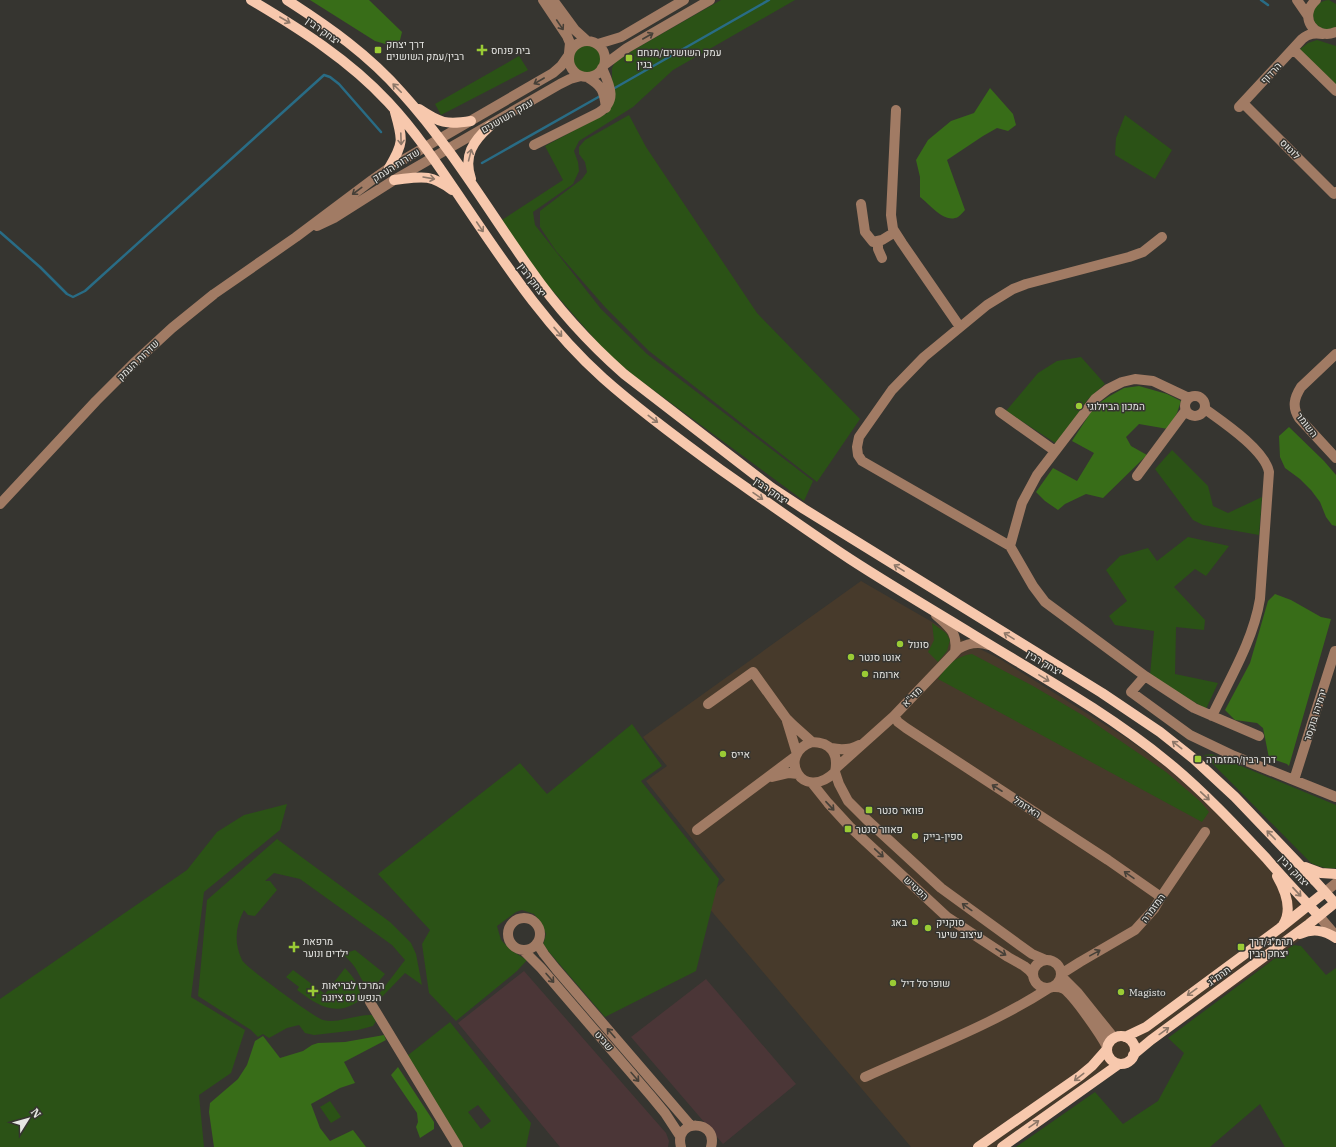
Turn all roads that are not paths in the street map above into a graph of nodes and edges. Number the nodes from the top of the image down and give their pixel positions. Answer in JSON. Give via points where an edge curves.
{"nodes":[{"id":1,"x":251,"y":0,"type":"edge"},
{"id":2,"x":287,"y":0,"type":"edge"},
{"id":3,"x":543,"y":0,"type":"edge"},
{"id":4,"x":553,"y":0,"type":"edge"},
{"id":5,"x":684,"y":0,"type":"edge"},
{"id":6,"x":710,"y":0,"type":"edge"},
{"id":7,"x":1297,"y":0,"type":"edge"},
{"id":8,"x":1316,"y":0,"type":"edge"},
{"id":9,"x":1309,"y":18,"type":"junction"},
{"id":10,"x":1332,"y":34,"type":"edge"},
{"id":11,"x":1302,"y":39,"type":"junction"},
{"id":12,"x":586,"y":40,"type":"junction"},
{"id":13,"x":598,"y":44,"type":"junction"},
{"id":14,"x":1292,"y":49,"type":"junction"},
{"id":15,"x":569,"y":55,"type":"junction"},
{"id":16,"x":603,"y":66,"type":"junction"},
{"id":17,"x":584,"y":77,"type":"junction"},
{"id":18,"x":607,"y":91,"type":"junction"},
{"id":19,"x":1336,"y":91,"type":"edge"},
{"id":20,"x":411,"y":103,"type":"junction"},
{"id":21,"x":1241,"y":105,"type":"joint"},
{"id":22,"x":394,"y":108,"type":"junction"},
{"id":23,"x":896,"y":110,"type":"dead end"},
{"id":24,"x":471,"y":121,"type":"junction"},
{"id":25,"x":490,"y":126,"type":"junction"},
{"id":26,"x":440,"y":139,"type":"junction"},
{"id":27,"x":534,"y":145,"type":"dead end"},
{"id":28,"x":426,"y":147,"type":"junction"},
{"id":29,"x":447,"y":150,"type":"junction"},
{"id":30,"x":433,"y":157,"type":"junction"},
{"id":31,"x":389,"y":168,"type":"junction"},
{"id":32,"x":394,"y":180,"type":"junction"},
{"id":33,"x":477,"y":189,"type":"junction"},
{"id":34,"x":1336,"y":192,"type":"edge"},
{"id":35,"x":458,"y":195,"type":"junction"},
{"id":36,"x":861,"y":204,"type":"dead end"},
{"id":37,"x":895,"y":232,"type":"junction"},
{"id":38,"x":296,"y":237,"type":"junction"},
{"id":39,"x":1162,"y":237,"type":"dead end"},
{"id":40,"x":878,"y":241,"type":"junction"},
{"id":41,"x":882,"y":258,"type":"dead end"},
{"id":42,"x":960,"y":327,"type":"junction"},
{"id":43,"x":1336,"y":354,"type":"edge"},
{"id":44,"x":1190,"y":398,"type":"junction"},
{"id":45,"x":1205,"y":409,"type":"junction"},
{"id":46,"x":1186,"y":410,"type":"junction"},
{"id":47,"x":1000,"y":412,"type":"dead end"},
{"id":48,"x":1055,"y":451,"type":"junction"},
{"id":49,"x":1336,"y":458,"type":"edge"},
{"id":50,"x":1137,"y":476,"type":"dead end"},
{"id":51,"x":0,"y":504,"type":"edge"},
{"id":52,"x":1010,"y":546,"type":"junction"},
{"id":53,"x":927,"y":606,"type":"junction"},
{"id":54,"x":991,"y":646,"type":"junction"},
{"id":55,"x":955,"y":652,"type":"junction"},
{"id":56,"x":1336,"y":652,"type":"edge"},
{"id":57,"x":1145,"y":676,"type":"junction"},
{"id":58,"x":708,"y":704,"type":"dead end"},
{"id":59,"x":894,"y":716,"type":"junction"},
{"id":60,"x":1212,"y":716,"type":"junction"},
{"id":61,"x":786,"y":718,"type":"junction"},
{"id":62,"x":1259,"y":736,"type":"dead end"},
{"id":63,"x":866,"y":740,"type":"junction"},
{"id":64,"x":812,"y":742,"type":"junction"},
{"id":65,"x":831,"y":748,"type":"junction"},
{"id":66,"x":796,"y":755,"type":"junction"},
{"id":67,"x":836,"y":770,"type":"junction"},
{"id":68,"x":798,"y":774,"type":"junction"},
{"id":69,"x":766,"y":779,"type":"junction"},
{"id":70,"x":1294,"y":780,"type":"junction"},
{"id":71,"x":812,"y":783,"type":"junction"},
{"id":72,"x":1336,"y":798,"type":"edge"},
{"id":73,"x":697,"y":830,"type":"dead end"},
{"id":74,"x":1205,"y":832,"type":"dead end"},
{"id":75,"x":1266,"y":859,"type":"junction"},
{"id":76,"x":1298,"y":863,"type":"junction"},
{"id":77,"x":1336,"y":874,"type":"edge"},
{"id":78,"x":1336,"y":883,"type":"edge"},
{"id":79,"x":1325,"y":892,"type":"junction"},
{"id":80,"x":1161,"y":897,"type":"junction"},
{"id":81,"x":1336,"y":904,"type":"edge"},
{"id":82,"x":1309,"y":905,"type":"junction"},
{"id":83,"x":1319,"y":916,"type":"junction"},
{"id":84,"x":1280,"y":928,"type":"junction"},
{"id":85,"x":1336,"y":937,"type":"edge"},
{"id":86,"x":537,"y":942,"type":"junction"},
{"id":87,"x":1284,"y":942,"type":"junction"},
{"id":88,"x":523,"y":950,"type":"junction"},
{"id":89,"x":1046,"y":960,"type":"junction"},
{"id":90,"x":1080,"y":962,"type":"junction"},
{"id":91,"x":1061,"y":975,"type":"junction"},
{"id":92,"x":1034,"y":977,"type":"junction"},
{"id":93,"x":1052,"y":988,"type":"junction"},
{"id":94,"x":1077,"y":992,"type":"junction"},
{"id":95,"x":370,"y":1002,"type":"dead end"},
{"id":96,"x":1016,"y":1007,"type":"junction"},
{"id":97,"x":1125,"y":1037,"type":"junction"},
{"id":98,"x":1114,"y":1038,"type":"junction"},
{"id":99,"x":1107,"y":1048,"type":"junction"},
{"id":100,"x":1133,"y":1055,"type":"junction"},
{"id":101,"x":1119,"y":1064,"type":"junction"},
{"id":102,"x":865,"y":1077,"type":"dead end"},
{"id":103,"x":691,"y":1126,"type":"junction"},
{"id":104,"x":680,"y":1136,"type":"junction"},
{"id":105,"x":458,"y":1147,"type":"edge"},
{"id":106,"x":681,"y":1147,"type":"edge"},
{"id":107,"x":711,"y":1147,"type":"edge"},
{"id":108,"x":978,"y":1147,"type":"edge"},
{"id":109,"x":1002,"y":1147,"type":"edge"}],
"edges":[{"from":1,"to":22,"type":"main road","name":"יצחק רבין","one_way":true,"via":[[317,41],[365,80]]},
{"from":20,"to":2,"type":"main road","name":"יצחק רבין","one_way":true,"via":[[363,54]]},
{"from":3,"to":15,"type":"street","one_way":true,"via":[[567,36],[570,43]]},
{"from":4,"to":12,"type":"street","via":[[575,30]]},
{"from":5,"to":13,"type":"street","via":[[621,37]]},
{"from":16,"to":6,"type":"street","one_way":true,"via":[[627,48]]},
{"from":7,"to":9,"type":"street"},
{"from":8,"to":9,"type":"street","name":"הרדוף","via":[[1310,7]]},
{"from":9,"to":10,"type":"street","via":[[1314,29]]},
{"from":9,"to":11,"type":"street","name":"הרדוף"},
{"from":10,"to":11,"type":"street","name":"הרדוף","via":[[1314,33]]},
{"from":11,"to":14,"type":"street","name":"הרדוף"},
{"from":12,"to":13,"type":"street"},
{"from":12,"to":15,"type":"street","via":[[576,44]]},
{"from":13,"to":16,"type":"street","via":[[604,54]]},
{"from":14,"to":19,"type":"street"},
{"from":14,"to":21,"type":"street","name":"הרדוף"},
{"from":15,"to":17,"type":"street","via":[[571,68]]},
{"from":15,"to":24,"type":"street","name":"עמק השושנים","one_way":true,"via":[[553,73]]},
{"from":16,"to":17,"type":"street","via":[[593,76]]},
{"from":16,"to":18,"type":"street"},
{"from":17,"to":18,"type":"street"},
{"from":17,"to":25,"type":"street","name":"עמק השושנים","via":[[560,84]]},
{"from":18,"to":27,"type":"street","via":[[610,102],[606,108]]},
{"from":20,"to":24,"type":"main road","via":[[433,118],[446,123]]},
{"from":20,"to":26,"type":"main road","name":"יצחק רבין"},
{"from":21,"to":34,"type":"street","name":"לוטוס","via":[[1334,194]]},
{"from":22,"to":28,"type":"main road","name":"יצחק רבין"},
{"from":22,"to":31,"type":"main road","one_way":true,"via":[[400,130],[401,147]]},
{"from":23,"to":37,"type":"street","via":[[891,215]]},
{"from":24,"to":26,"type":"street","name":"עמק השושנים"},
{"from":25,"to":29,"type":"street","name":"עמק השושנים"},
{"from":33,"to":25,"type":"main road","one_way":true,"via":[[468,170],[470,150]]},
{"from":26,"to":28,"type":"street","name":"שדרות העמק"},
{"from":26,"to":29,"type":"main road","name":"יצחק רבין"},
{"from":28,"to":30,"type":"main road","name":"יצחק רבין"},
{"from":28,"to":31,"type":"street","name":"שדרות העמק"},
{"from":29,"to":30,"type":"street","name":"עמק השושנים"},
{"from":29,"to":33,"type":"main road","name":"יצחק רבין"},
{"from":30,"to":32,"type":"street","name":"שדרות העמק"},
{"from":30,"to":35,"type":"main road","name":"יצחק רבין"},
{"from":31,"to":38,"type":"street","name":"שדרות העמק","one_way":true},
{"from":32,"to":35,"type":"main road","one_way":true,"via":[[432,178]]},
{"from":32,"to":38,"type":"street","name":"שדרות העמק","via":[[334,218]]},
{"from":76,"to":33,"type":"main road","name":"יצחק רבין","one_way":true,"via":[[1235,797],[1194,759],[1154,728],[1102,693],[804,510],[624,374],[580,331],[548,293]]},
{"from":35,"to":53,"type":"main road","name":"יצחק רבין","one_way":true,"via":[[529,297],[563,338],[601,377],[629,401],[784,515]]},
{"from":36,"to":40,"type":"street","via":[[865,232],[873,242]]},
{"from":37,"to":40,"type":"street"},
{"from":37,"to":42,"type":"street"},
{"from":38,"to":51,"type":"street","name":"שדרות העמק","via":[[202,303],[150,347]]},
{"from":39,"to":42,"type":"street","via":[[1143,252],[1129,257],[1052,276],[1013,289],[987,305]]},
{"from":40,"to":41,"type":"street"},
{"from":42,"to":52,"type":"street","via":[[924,357],[892,390],[859,437],[858,455],[862,461]]},
{"from":43,"to":49,"type":"street","name":"השומר","via":[[1301,386],[1294,406],[1299,418]]},
{"from":44,"to":45,"type":"street","via":[[1201,398]]},
{"from":44,"to":46,"type":"street","via":[[1186,403]]},
{"from":44,"to":48,"type":"street","via":[[1153,381],[1135,379],[1122,382],[1095,399]]},
{"from":45,"to":46,"type":"street","via":[[1196,417]]},
{"from":45,"to":60,"type":"street","via":[[1246,440],[1268,466],[1269,472],[1257,618]]},
{"from":46,"to":50,"type":"street"},
{"from":47,"to":48,"type":"street"},
{"from":48,"to":52,"type":"street","via":[[1037,475],[1022,503]]},
{"from":52,"to":57,"type":"street","via":[[1045,602]]},
{"from":53,"to":54,"type":"main road","name":"יצחק רבין"},
{"from":53,"to":55,"type":"street","via":[[951,628],[956,640]]},
{"from":54,"to":55,"type":"street","name":"מזי\"א","via":[[972,643],[962,646]]},
{"from":54,"to":75,"type":"main road","name":"יצחק רבין","one_way":true,"via":[[1086,703],[1169,763],[1224,813]]},
{"from":55,"to":59,"type":"street","name":"מזי\"א"},
{"from":56,"to":70,"type":"street","name":"ירמיהו בוקסר"},
{"from":57,"to":60,"type":"street","via":[[1194,708]]},
{"from":57,"to":70,"type":"street","via":[[1131,692],[1190,735]]},
{"from":58,"to":61,"type":"street","via":[[753,672]]},
{"from":59,"to":63,"type":"street","name":"מזי\"א"},
{"from":80,"to":59,"type":"street","name":"האיזמל","one_way":true,"via":[[906,728]]},
{"from":60,"to":62,"type":"street"},
{"from":61,"to":64,"type":"street"},
{"from":61,"to":66,"type":"street"},
{"from":63,"to":65,"type":"street","name":"מזי\"א","via":[[850,749]]},
{"from":63,"to":67,"type":"street","name":"מזי\"א"},
{"from":64,"to":65,"type":"street","via":[[819,742]]},
{"from":64,"to":66,"type":"street","via":[[800,748]]},
{"from":65,"to":67,"type":"street","via":[[836,757]]},
{"from":66,"to":68,"type":"street"},
{"from":66,"to":69,"type":"street"},
{"from":67,"to":71,"type":"street","via":[[825,781]]},
{"from":89,"to":67,"type":"street","name":"הפטיש","one_way":true,"via":[[1032,954],[941,888],[848,801],[838,784]]},
{"from":68,"to":69,"type":"street","via":[[784,774]]},
{"from":68,"to":71,"type":"street"},
{"from":69,"to":73,"type":"street"},
{"from":70,"to":72,"type":"street"},
{"from":71,"to":92,"type":"street","name":"הפטיש","one_way":true,"via":[[850,827],[947,916],[1024,966]]},
{"from":74,"to":80,"type":"street","name":"המזמרה"},
{"from":75,"to":82,"type":"main road","name":"יצחק רבין","one_way":true},
{"from":75,"to":84,"type":"main road","via":[[1280,881],[1287,902],[1287,916]]},
{"from":76,"to":77,"type":"main road","via":[[1321,873]]},
{"from":76,"to":79,"type":"main road","name":"יצחק רבין"},
{"from":78,"to":79,"type":"street"},
{"from":79,"to":81,"type":"main road","name":"יצחק רבין"},
{"from":79,"to":82,"type":"main road","name":"תרמ\"ג"},
{"from":90,"to":80,"type":"street","name":"המזמרה","one_way":true,"via":[[1135,930]]},
{"from":81,"to":83,"type":"main road","name":"תרמ\"ג"},
{"from":82,"to":83,"type":"main road","name":"יצחק רבין"},
{"from":82,"to":84,"type":"main road","name":"תרמ\"ג"},
{"from":83,"to":85,"type":"street","name":"יצחק רבין"},
{"from":83,"to":87,"type":"main road","name":"תרמ\"ג"},
{"from":84,"to":97,"type":"main road","name":"תרמ\"ג","one_way":true,"via":[[1146,1027]]},
{"from":85,"to":87,"type":"main road","via":[[1312,930]]},
{"from":86,"to":88,"type":"street","via":[[528,950]]},
{"from":86,"to":88,"type":"street","via":[[539,930],[532,920],[520,918],[514,921],[510,926],[508,938],[511,944]]},
{"from":103,"to":86,"type":"street","name":"שביט","one_way":true,"via":[[556,970]]},
{"from":100,"to":87,"type":"main road","name":"תרמ\"ג","one_way":true},
{"from":88,"to":104,"type":"street","name":"שביט","one_way":true,"via":[[651,1096]]},
{"from":89,"to":91,"type":"street","via":[[1058,965]]},
{"from":89,"to":92,"type":"street","via":[[1036,966]]},
{"from":90,"to":91,"type":"street","name":"המזמרה"},
{"from":90,"to":94,"type":"street","via":[[1074,977]]},
{"from":91,"to":93,"type":"street","via":[[1059,982]]},
{"from":91,"to":94,"type":"street"},
{"from":92,"to":93,"type":"street","via":[[1039,985]]},
{"from":92,"to":96,"type":"street","via":[[1027,997]]},
{"from":93,"to":96,"type":"street"},
{"from":93,"to":99,"type":"street","via":[[1064,989],[1072,997],[1102,1037]]},
{"from":94,"to":98,"type":"street"},
{"from":95,"to":105,"type":"street"},
{"from":96,"to":102,"type":"street"},
{"from":97,"to":98,"type":"main road"},
{"from":97,"to":100,"type":"main road","via":[[1133,1044]]},
{"from":98,"to":99,"type":"main road","via":[[1108,1043]]},
{"from":99,"to":101,"type":"main road","via":[[1112,1060]]},
{"from":99,"to":108,"type":"main road","one_way":true,"via":[[1080,1076]]},
{"from":100,"to":101,"type":"main road","via":[[1126,1063]]},
{"from":109,"to":101,"type":"main road","one_way":true},
{"from":103,"to":104,"type":"street"},
{"from":103,"to":107,"type":"street","via":[[706,1129],[712,1138]]},
{"from":104,"to":106,"type":"street"}]}
